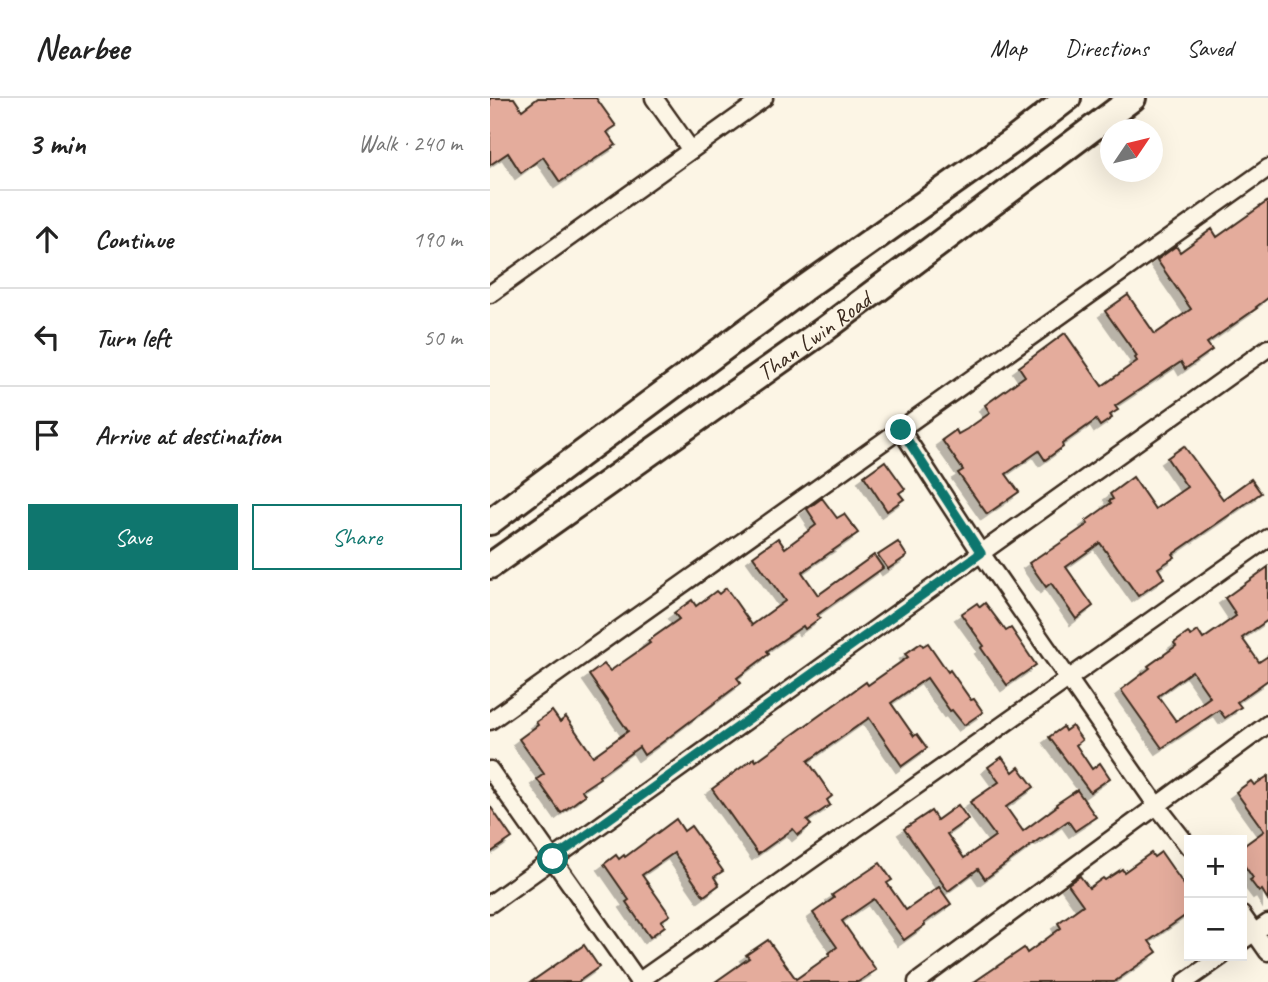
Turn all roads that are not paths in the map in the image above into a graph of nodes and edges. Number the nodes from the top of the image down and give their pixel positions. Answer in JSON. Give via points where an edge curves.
{"nodes":[{"id":1,"x":654,"y":98,"type":"edge"},
{"id":2,"x":764,"y":98,"type":"edge"},
{"id":3,"x":1068,"y":98,"type":"edge"},
{"id":4,"x":1133,"y":98,"type":"edge"},
{"id":5,"x":691,"y":150,"type":"junction"},
{"id":6,"x":1268,"y":168,"type":"edge"},
{"id":7,"x":490,"y":294,"type":"edge"},
{"id":8,"x":1268,"y":348,"type":"edge"},
{"id":9,"x":901,"y":430,"type":"junction"},
{"id":10,"x":490,"y":522,"type":"edge"},
{"id":11,"x":1268,"y":538,"type":"edge"},
{"id":12,"x":981,"y":553,"type":"junction"},
{"id":13,"x":490,"y":566,"type":"edge"},
{"id":14,"x":1069,"y":678,"type":"junction"},
{"id":15,"x":490,"y":721,"type":"edge"},
{"id":16,"x":1268,"y":724,"type":"edge"},
{"id":17,"x":490,"y":770,"type":"edge"},
{"id":18,"x":1157,"y":806,"type":"junction"},
{"id":19,"x":1184,"y":841,"type":"edge"},
{"id":20,"x":553,"y":859,"type":"junction"},
{"id":21,"x":490,"y":904,"type":"edge"},
{"id":22,"x":1255,"y":932,"type":"edge"},
{"id":23,"x":1268,"y":952,"type":"edge"},
{"id":24,"x":1215,"y":961,"type":"edge"},
{"id":25,"x":639,"y":982,"type":"edge"},
{"id":26,"x":917,"y":982,"type":"edge"},
{"id":27,"x":1185,"y":982,"type":"edge"}],
"edges":[{"from":1,"to":5,"type":"street"},
{"from":2,"to":5,"type":"street"},
{"from":3,"to":10,"type":"main road","name":"Than Lwin Road"},
{"from":4,"to":13,"type":"main road","name":"Than Lwin Road","via":[[825,328]]},
{"from":5,"to":7,"type":"street"},
{"from":6,"to":9,"type":"street"},
{"from":8,"to":12,"type":"street"},
{"from":9,"to":12,"type":"street"},
{"from":9,"to":15,"type":"street"},
{"from":11,"to":14,"type":"street"},
{"from":12,"to":14,"type":"street"},
{"from":12,"to":20,"type":"street"},
{"from":14,"to":18,"type":"street"},
{"from":14,"to":25,"type":"street"},
{"from":16,"to":18,"type":"street"},
{"from":17,"to":20,"type":"street"},
{"from":18,"to":19,"type":"street"},
{"from":18,"to":26,"type":"street"},
{"from":20,"to":21,"type":"street"},
{"from":20,"to":25,"type":"street"},
{"from":22,"to":23,"type":"street"},
{"from":24,"to":27,"type":"street"}]}
